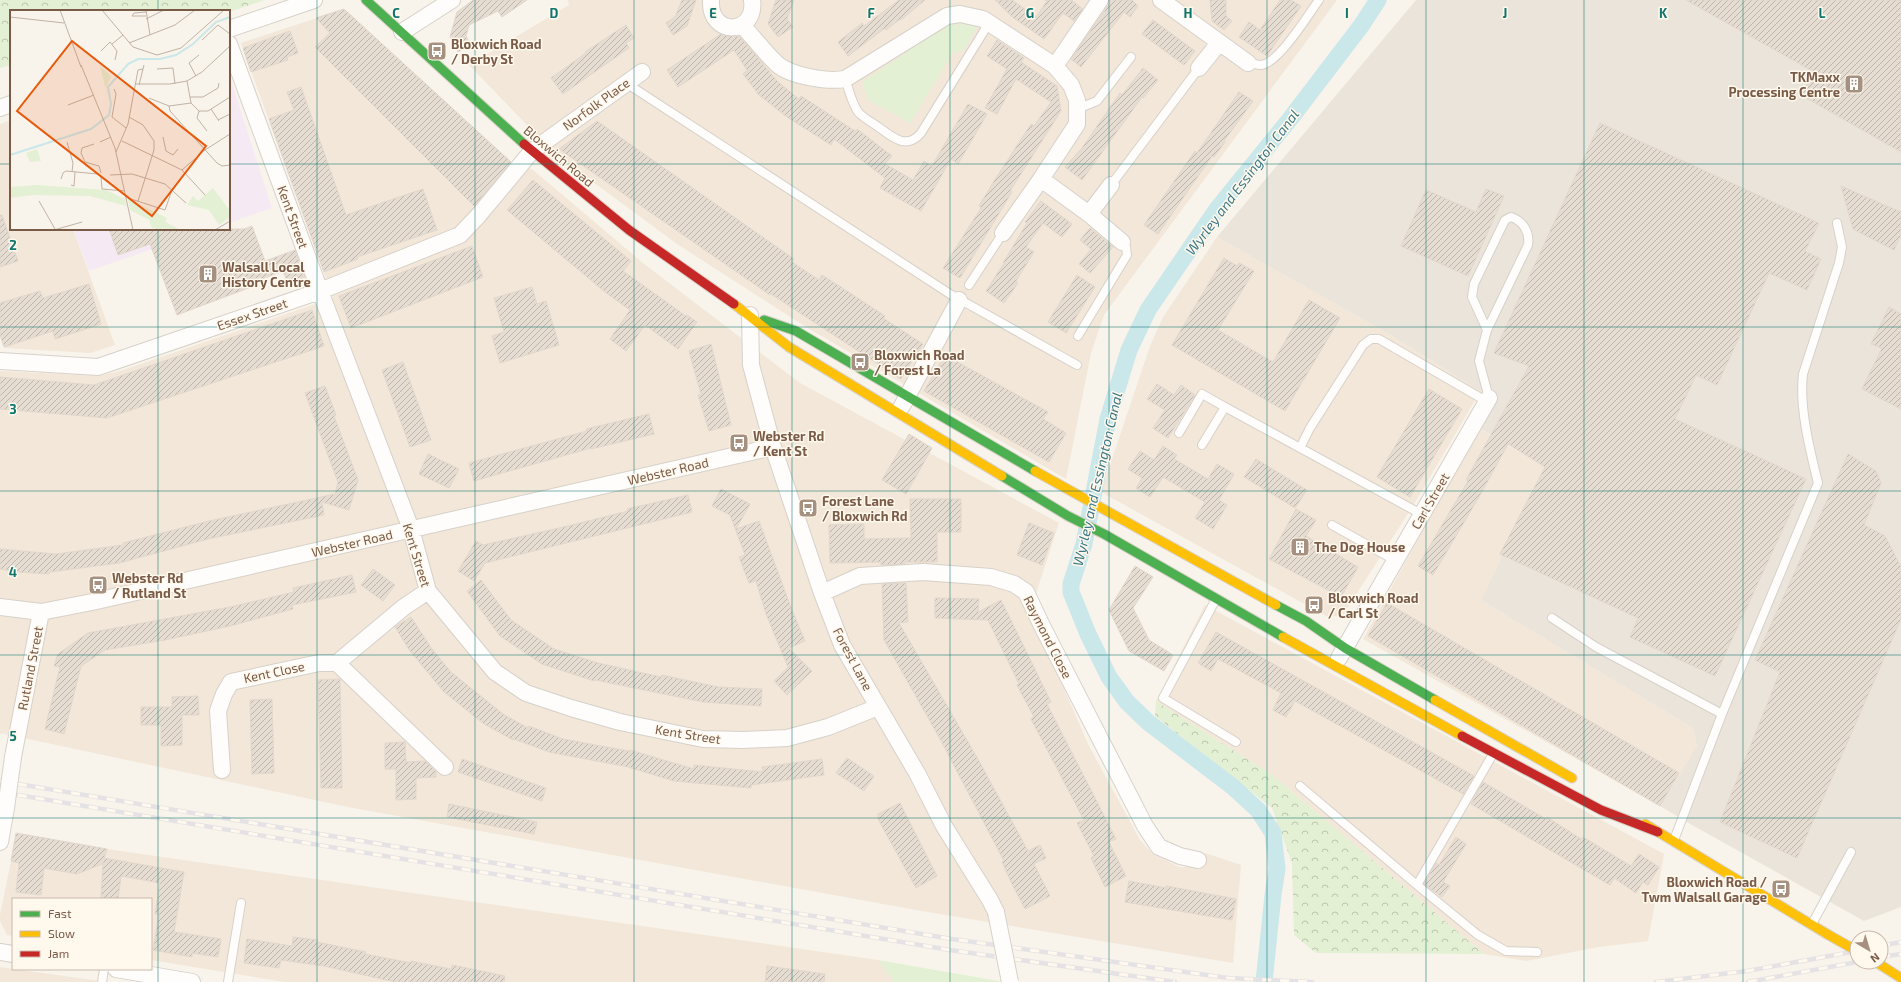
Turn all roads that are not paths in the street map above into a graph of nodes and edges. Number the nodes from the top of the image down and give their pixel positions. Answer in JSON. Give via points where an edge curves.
{"nodes":[{"id":1,"x":314,"y":0,"type":"edge"},
{"id":2,"x":366,"y":0,"type":"edge"},
{"id":3,"x":452,"y":0,"type":"edge"},
{"id":4,"x":711,"y":0,"type":"edge"},
{"id":5,"x":752,"y":0,"type":"edge"},
{"id":6,"x":1100,"y":0,"type":"edge"},
{"id":7,"x":1318,"y":0,"type":"edge"},
{"id":8,"x":1169,"y":2,"type":"edge"},
{"id":9,"x":989,"y":23,"type":"junction"},
{"id":10,"x":742,"y":25,"type":"junction"},
{"id":11,"x":230,"y":29,"type":"edge"},
{"id":12,"x":402,"y":32,"type":"junction"},
{"id":13,"x":1219,"y":42,"type":"junction"},
{"id":14,"x":230,"y":47,"type":"edge"},
{"id":15,"x":1131,"y":58,"type":"dead end"},
{"id":16,"x":1248,"y":63,"type":"joint"},
{"id":17,"x":1054,"y":66,"type":"junction"},
{"id":18,"x":1200,"y":68,"type":"joint"},
{"id":19,"x":642,"y":72,"type":"dead end"},
{"id":20,"x":845,"y":79,"type":"junction"},
{"id":21,"x":626,"y":83,"type":"junction"},
{"id":22,"x":10,"y":104,"type":"edge"},
{"id":23,"x":0,"y":108,"type":"edge"},
{"id":24,"x":1077,"y":109,"type":"junction"},
{"id":25,"x":532,"y":151,"type":"junction"},
{"id":26,"x":1041,"y":179,"type":"junction"},
{"id":27,"x":1111,"y":185,"type":"joint"},
{"id":28,"x":1089,"y":214,"type":"junction"},
{"id":29,"x":1837,"y":223,"type":"dead end"},
{"id":30,"x":1003,"y":233,"type":"joint"},
{"id":31,"x":1122,"y":242,"type":"joint"},
{"id":32,"x":969,"y":285,"type":"dead end"},
{"id":33,"x":320,"y":290,"type":"junction"},
{"id":34,"x":959,"y":300,"type":"junction"},
{"id":35,"x":750,"y":315,"type":"junction"},
{"id":36,"x":1487,"y":330,"type":"junction"},
{"id":37,"x":1078,"y":336,"type":"dead end"},
{"id":38,"x":0,"y":361,"type":"edge"},
{"id":39,"x":1077,"y":365,"type":"dead end"},
{"id":40,"x":907,"y":397,"type":"junction"},
{"id":41,"x":1488,"y":400,"type":"junction"},
{"id":42,"x":1225,"y":407,"type":"junction"},
{"id":43,"x":898,"y":413,"type":"junction"},
{"id":44,"x":1179,"y":433,"type":"dead end"},
{"id":45,"x":1202,"y":446,"type":"dead end"},
{"id":46,"x":773,"y":447,"type":"junction"},
{"id":47,"x":1300,"y":448,"type":"junction"},
{"id":48,"x":998,"y":462,"type":"junction"},
{"id":49,"x":1423,"y":515,"type":"junction"},
{"id":50,"x":1332,"y":525,"type":"dead end"},
{"id":51,"x":411,"y":529,"type":"junction"},
{"id":52,"x":1396,"y":561,"type":"junction"},
{"id":53,"x":428,"y":591,"type":"junction"},
{"id":54,"x":822,"y":593,"type":"junction"},
{"id":55,"x":1217,"y":599,"type":"junction"},
{"id":56,"x":0,"y":608,"type":"edge"},
{"id":57,"x":41,"y":612,"type":"junction"},
{"id":58,"x":1552,"y":618,"type":"dead end"},
{"id":59,"x":1345,"y":648,"type":"junction"},
{"id":60,"x":337,"y":663,"type":"junction"},
{"id":61,"x":1334,"y":665,"type":"junction"},
{"id":62,"x":878,"y":706,"type":"junction"},
{"id":63,"x":1722,"y":714,"type":"junction"},
{"id":64,"x":1236,"y":742,"type":"dead end"},
{"id":65,"x":1493,"y":753,"type":"junction"},
{"id":66,"x":446,"y":767,"type":"dead end"},
{"id":67,"x":222,"y":770,"type":"dead end"},
{"id":68,"x":1578,"y":782,"type":"dead end"},
{"id":69,"x":1300,"y":786,"type":"dead end"},
{"id":70,"x":1619,"y":806,"type":"dead end"},
{"id":71,"x":1658,"y":832,"type":"junction"},
{"id":72,"x":1674,"y":841,"type":"junction"},
{"id":73,"x":0,"y":842,"type":"edge"},
{"id":74,"x":1851,"y":852,"type":"dead end"},
{"id":75,"x":1198,"y":860,"type":"dead end"},
{"id":76,"x":1417,"y":885,"type":"junction"},
{"id":77,"x":241,"y":903,"type":"dead end"},
{"id":78,"x":1812,"y":925,"type":"junction"},
{"id":79,"x":1849,"y":946,"type":"edge"},
{"id":80,"x":0,"y":952,"type":"edge"},
{"id":81,"x":1537,"y":952,"type":"dead end"},
{"id":82,"x":12,"y":954,"type":"edge"},
{"id":83,"x":1889,"y":969,"type":"edge"},
{"id":84,"x":104,"y":970,"type":"edge"},
{"id":85,"x":124,"y":970,"type":"edge"},
{"id":86,"x":1901,"y":978,"type":"edge"},
{"id":87,"x":102,"y":982,"type":"edge"},
{"id":88,"x":192,"y":982,"type":"edge"},
{"id":89,"x":228,"y":982,"type":"edge"},
{"id":90,"x":1010,"y":982,"type":"edge"}],
"edges":[{"from":1,"to":11,"type":"street"},
{"from":2,"to":12,"type":"main road","name":"Bloxwich Road"},
{"from":3,"to":12,"type":"street"},
{"from":4,"to":10,"type":"street","via":[[710,11],[715,20],[723,26],[733,28]]},
{"from":5,"to":10,"type":"street","via":[[750,18]]},
{"from":6,"to":17,"type":"street"},
{"from":7,"to":16,"type":"lane","via":[[1282,50],[1271,60],[1261,65]]},
{"from":8,"to":13,"type":"street"},
{"from":9,"to":17,"type":"street"},
{"from":9,"to":20,"type":"street","via":[[983,18],[960,14],[947,16]]},
{"from":9,"to":20,"type":"lane","via":[[921,133],[910,142],[896,140],[860,114]]},
{"from":10,"to":20,"type":"street","via":[[778,66],[809,78],[836,81]]},
{"from":12,"to":25,"type":"main road","name":"Bloxwich Road"},
{"from":13,"to":16,"type":"street"},
{"from":13,"to":18,"type":"street"},
{"from":14,"to":33,"type":"street","name":"Kent Street"},
{"from":15,"to":24,"type":"lane","via":[[1097,101]]},
{"from":17,"to":24,"type":"street","via":[[1071,85],[1077,100]]},
{"from":18,"to":27,"type":"lane"},
{"from":19,"to":21,"type":"street","name":"Norfolk Place"},
{"from":21,"to":25,"type":"street","name":"Norfolk Place"},
{"from":21,"to":34,"type":"lane"},
{"from":22,"to":23,"type":"street"},
{"from":24,"to":26,"type":"street","via":[[1077,124]]},
{"from":25,"to":33,"type":"street","name":"Essex Street","via":[[460,235]]},
{"from":25,"to":35,"type":"main road","name":"Bloxwich Road","via":[[629,230]]},
{"from":26,"to":28,"type":"street"},
{"from":26,"to":30,"type":"street"},
{"from":27,"to":28,"type":"street"},
{"from":28,"to":31,"type":"street"},
{"from":29,"to":63,"type":"lane","via":[[1842,247],[1840,263],[1803,374],[1801,390],[1818,483]]},
{"from":30,"to":32,"type":"lane"},
{"from":31,"to":37,"type":"lane","via":[[1127,255]]},
{"from":33,"to":38,"type":"street","name":"Essex Street","via":[[98,367]]},
{"from":33,"to":51,"type":"street","name":"Kent Street"},
{"from":34,"to":39,"type":"lane"},
{"from":34,"to":40,"type":"street"},
{"from":35,"to":40,"type":"main road","via":[[796,331]]},
{"from":35,"to":43,"type":"main road","via":[[789,347]]},
{"from":35,"to":46,"type":"street","name":"Forest Lane","via":[[751,366]]},
{"from":36,"to":36,"type":"lane","via":[[1528,245],[1529,236],[1525,228],[1511,217],[1505,220],[1474,284],[1472,297]]},
{"from":36,"to":41,"type":"lane","via":[[1479,361]]},
{"from":40,"to":43,"type":"street"},
{"from":40,"to":48,"type":"main road"},
{"from":41,"to":47,"type":"lane","via":[[1379,339],[1371,339],[1363,345]]},
{"from":41,"to":49,"type":"street","name":"Carl Street"},
{"from":42,"to":44,"type":"lane","via":[[1202,394]]},
{"from":42,"to":45,"type":"lane"},
{"from":42,"to":47,"type":"lane"},
{"from":43,"to":48,"type":"main road"},
{"from":46,"to":51,"type":"street","name":"Webster Road"},
{"from":46,"to":54,"type":"street","name":"Forest Lane"},
{"from":47,"to":49,"type":"lane"},
{"from":48,"to":55,"type":"main road","via":[[1070,517]]},
{"from":48,"to":59,"type":"main road","via":[[1073,493],[1111,513],[1306,621]]},
{"from":49,"to":52,"type":"street","name":"Carl Street"},
{"from":50,"to":52,"type":"lane"},
{"from":51,"to":53,"type":"street","name":"Kent Street"},
{"from":51,"to":57,"type":"street","name":"Webster Road"},
{"from":52,"to":59,"type":"street","name":"Carl Street"},
{"from":53,"to":60,"type":"street","via":[[404,607]]},
{"from":53,"to":62,"type":"street","name":"Kent Street","via":[[495,672],[526,693],[620,722],[703,739],[786,738],[828,727]]},
{"from":54,"to":62,"type":"street","name":"Forest Lane","via":[[842,645]]},
{"from":54,"to":75,"type":"street","name":"Raymond Close","via":[[860,576],[923,572],[991,577],[1014,584],[1026,592],[1145,826],[1159,847],[1182,849]]},
{"from":55,"to":61,"type":"main road"},
{"from":55,"to":64,"type":"lane","via":[[1163,698]]},
{"from":56,"to":57,"type":"street","name":"Webster Road"},
{"from":57,"to":73,"type":"street","name":"Rutland Street","bridge":true,"via":[[13,757]]},
{"from":58,"to":63,"type":"lane","via":[[1596,647]]},
{"from":59,"to":61,"type":"street","name":"Carl Street"},
{"from":59,"to":68,"type":"main road"},
{"from":60,"to":66,"type":"street"},
{"from":60,"to":67,"type":"street","name":"Kent Close","via":[[319,662],[231,682],[218,711]]},
{"from":61,"to":65,"type":"main road"},
{"from":62,"to":90,"type":"street","name":"Forest Lane","bridge":true,"via":[[944,826],[996,912]]},
{"from":63,"to":72,"type":"lane"},
{"from":65,"to":71,"type":"main road","via":[[1601,810]]},
{"from":65,"to":76,"type":"lane"},
{"from":69,"to":76,"type":"lane"},
{"from":70,"to":71,"type":"main road"},
{"from":71,"to":72,"type":"main road"},
{"from":72,"to":78,"type":"main road"},
{"from":74,"to":78,"type":"lane"},
{"from":76,"to":81,"type":"lane","via":[[1478,935],[1506,951]]},
{"from":77,"to":89,"type":"lane"},
{"from":78,"to":79,"type":"main road","bridge":true},
{"from":80,"to":82,"type":"street"},
{"from":83,"to":86,"type":"main road"},
{"from":84,"to":87,"type":"lane"},
{"from":85,"to":88,"type":"street"}]}
